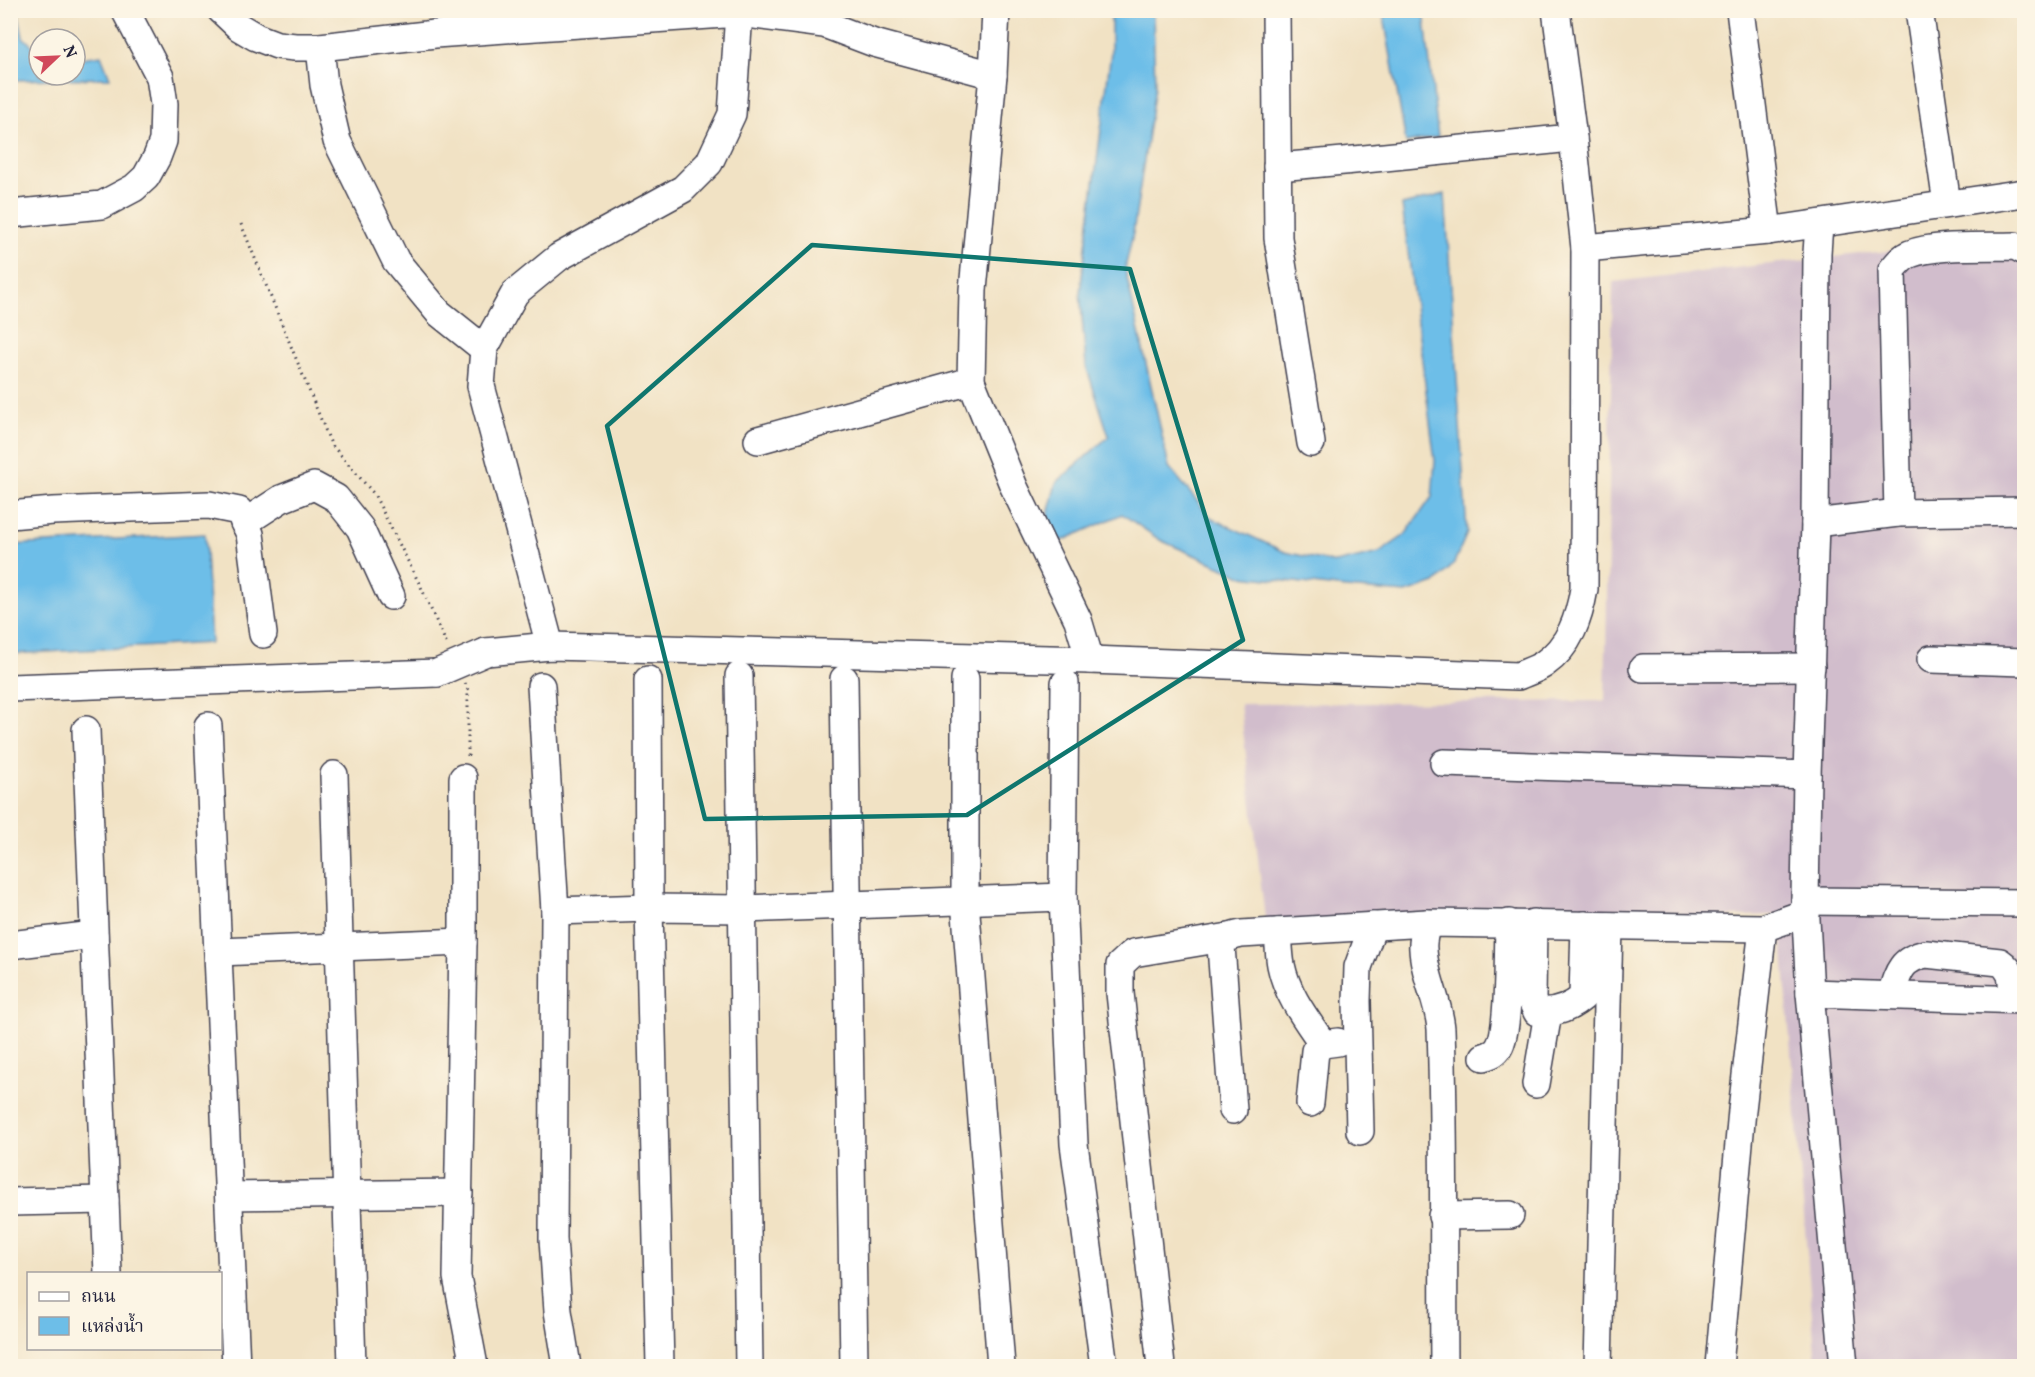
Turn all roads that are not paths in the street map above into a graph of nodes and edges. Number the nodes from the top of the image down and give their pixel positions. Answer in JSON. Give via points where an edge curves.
{"nodes":[{"id":1,"x":125,"y":10,"type":"edge"},
{"id":2,"x":221,"y":10,"type":"edge"},
{"id":3,"x":996,"y":10,"type":"edge"},
{"id":4,"x":1276,"y":10,"type":"edge"},
{"id":5,"x":1556,"y":10,"type":"edge"},
{"id":6,"x":1740,"y":10,"type":"edge"},
{"id":7,"x":1919,"y":10,"type":"edge"},
{"id":8,"x":739,"y":13,"type":"junction"},
{"id":9,"x":434,"y":22,"type":"edge"},
{"id":10,"x":320,"y":46,"type":"junction"},
{"id":11,"x":993,"y":75,"type":"junction"},
{"id":12,"x":1573,"y":138,"type":"junction"},
{"id":13,"x":1277,"y":167,"type":"junction"},
{"id":14,"x":2025,"y":193,"type":"edge"},
{"id":15,"x":1947,"y":204,"type":"junction"},
{"id":16,"x":10,"y":214,"type":"edge"},
{"id":17,"x":1819,"y":224,"type":"junction"},
{"id":18,"x":1768,"y":231,"type":"junction"},
{"id":19,"x":1585,"y":248,"type":"junction"},
{"id":20,"x":2025,"y":250,"type":"edge"},
{"id":21,"x":484,"y":349,"type":"junction"},
{"id":22,"x":971,"y":381,"type":"junction"},
{"id":23,"x":758,"y":440,"type":"dead end"},
{"id":24,"x":1311,"y":443,"type":"dead end"},
{"id":25,"x":2025,"y":511,"type":"edge"},
{"id":26,"x":1898,"y":513,"type":"junction"},
{"id":27,"x":10,"y":515,"type":"edge"},
{"id":28,"x":244,"y":523,"type":"junction"},
{"id":29,"x":1815,"y":523,"type":"junction"},
{"id":30,"x":391,"y":596,"type":"dead end"},
{"id":31,"x":263,"y":634,"type":"dead end"},
{"id":32,"x":550,"y":646,"type":"junction"},
{"id":33,"x":1931,"y":659,"type":"dead end"},
{"id":34,"x":1090,"y":660,"type":"junction"},
{"id":35,"x":2025,"y":662,"type":"edge"},
{"id":36,"x":1811,"y":667,"type":"junction"},
{"id":37,"x":1643,"y":668,"type":"dead end"},
{"id":38,"x":739,"y":676,"type":"dead end"},
{"id":39,"x":844,"y":679,"type":"dead end"},
{"id":40,"x":648,"y":680,"type":"dead end"},
{"id":41,"x":965,"y":680,"type":"dead end"},
{"id":42,"x":1065,"y":683,"type":"dead end"},
{"id":43,"x":541,"y":686,"type":"dead end"},
{"id":44,"x":10,"y":688,"type":"edge"},
{"id":45,"x":208,"y":726,"type":"dead end"},
{"id":46,"x":86,"y":730,"type":"dead end"},
{"id":47,"x":1444,"y":763,"type":"dead end"},
{"id":48,"x":465,"y":772,"type":"road end"},
{"id":49,"x":334,"y":775,"type":"dead end"},
{"id":50,"x":1807,"y":775,"type":"junction"},
{"id":51,"x":1063,"y":897,"type":"junction"},
{"id":52,"x":965,"y":900,"type":"junction"},
{"id":53,"x":2025,"y":903,"type":"edge"},
{"id":54,"x":846,"y":904,"type":"junction"},
{"id":55,"x":1806,"y":907,"type":"junction"},
{"id":56,"x":649,"y":908,"type":"junction"},
{"id":57,"x":743,"y":909,"type":"junction"},
{"id":58,"x":555,"y":911,"type":"junction"},
{"id":59,"x":1427,"y":923,"type":"junction"},
{"id":60,"x":1521,"y":923,"type":"junction"},
{"id":61,"x":1597,"y":925,"type":"junction"},
{"id":62,"x":1373,"y":926,"type":"junction"},
{"id":63,"x":1763,"y":928,"type":"junction"},
{"id":64,"x":1278,"y":933,"type":"junction"},
{"id":65,"x":94,"y":935,"type":"junction"},
{"id":66,"x":1229,"y":937,"type":"junction"},
{"id":67,"x":463,"y":942,"type":"junction"},
{"id":68,"x":10,"y":945,"type":"edge"},
{"id":69,"x":339,"y":947,"type":"junction"},
{"id":70,"x":218,"y":952,"type":"junction"},
{"id":71,"x":1810,"y":993,"type":"junction"},
{"id":72,"x":1891,"y":995,"type":"junction"},
{"id":73,"x":2018,"y":1000,"type":"edge"},
{"id":74,"x":1548,"y":1013,"type":"junction"},
{"id":75,"x":1358,"y":1041,"type":"junction"},
{"id":76,"x":1323,"y":1044,"type":"junction"},
{"id":77,"x":1484,"y":1057,"type":"dead end"},
{"id":78,"x":1536,"y":1084,"type":"dead end"},
{"id":79,"x":1310,"y":1103,"type":"dead end"},
{"id":80,"x":1233,"y":1110,"type":"dead end"},
{"id":81,"x":1360,"y":1131,"type":"dead end"},
{"id":82,"x":459,"y":1193,"type":"junction"},
{"id":83,"x":346,"y":1195,"type":"junction"},
{"id":84,"x":229,"y":1196,"type":"junction"},
{"id":85,"x":105,"y":1200,"type":"junction"},
{"id":86,"x":10,"y":1202,"type":"edge"},
{"id":87,"x":1510,"y":1215,"type":"dead end"},
{"id":88,"x":1442,"y":1216,"type":"junction"},
{"id":89,"x":108,"y":1272,"type":"edge"},
{"id":90,"x":237,"y":1366,"type":"edge"},
{"id":91,"x":352,"y":1366,"type":"edge"},
{"id":92,"x":474,"y":1366,"type":"edge"},
{"id":93,"x":567,"y":1366,"type":"edge"},
{"id":94,"x":660,"y":1366,"type":"edge"},
{"id":95,"x":749,"y":1366,"type":"edge"},
{"id":96,"x":854,"y":1366,"type":"edge"},
{"id":97,"x":1001,"y":1366,"type":"edge"},
{"id":98,"x":1097,"y":1366,"type":"edge"},
{"id":99,"x":1161,"y":1366,"type":"edge"},
{"id":100,"x":1444,"y":1366,"type":"edge"},
{"id":101,"x":1598,"y":1366,"type":"edge"},
{"id":102,"x":1719,"y":1366,"type":"edge"},
{"id":103,"x":1844,"y":1366,"type":"edge"}],
"edges":[{"from":1,"to":16,"type":"street","via":[[160,77],[165,104],[163,141],[146,177],[102,205]]},
{"from":2,"to":10,"type":"street","via":[[239,27],[277,45]]},
{"from":3,"to":11,"type":"street"},
{"from":4,"to":13,"type":"street"},
{"from":5,"to":12,"type":"street"},
{"from":6,"to":18,"type":"street"},
{"from":7,"to":15,"type":"street"},
{"from":8,"to":9,"type":"street"},
{"from":8,"to":11,"type":"street","via":[[824,24],[874,43]]},
{"from":8,"to":21,"type":"street","via":[[732,114],[709,163],[683,189],[559,257],[515,293]]},
{"from":9,"to":10,"type":"street"},
{"from":10,"to":21,"type":"street","via":[[337,141],[396,261],[438,313]]},
{"from":11,"to":22,"type":"street","via":[[973,290]]},
{"from":12,"to":13,"type":"street"},
{"from":12,"to":19,"type":"street"},
{"from":13,"to":24,"type":"street","via":[[1278,238]]},
{"from":14,"to":15,"type":"street"},
{"from":15,"to":17,"type":"street"},
{"from":17,"to":18,"type":"street"},
{"from":17,"to":29,"type":"street"},
{"from":18,"to":19,"type":"street"},
{"from":19,"to":34,"type":"street","via":[[1584,589],[1572,632],[1544,664],[1518,676]]},
{"from":20,"to":26,"type":"street","via":[[2015,246],[1934,249],[1910,254],[1892,270]]},
{"from":21,"to":32,"type":"street","via":[[481,386]]},
{"from":22,"to":23,"type":"street"},
{"from":22,"to":34,"type":"street","via":[[1014,487],[1078,620]]},
{"from":25,"to":26,"type":"street"},
{"from":26,"to":29,"type":"street"},
{"from":27,"to":28,"type":"street","via":[[209,506],[239,511]]},
{"from":28,"to":30,"type":"street","via":[[281,499],[314,486],[336,498],[360,528]]},
{"from":28,"to":31,"type":"street","via":[[250,534]]},
{"from":29,"to":36,"type":"street"},
{"from":32,"to":34,"type":"street"},
{"from":32,"to":44,"type":"street","bridge":true,"via":[[486,652],[437,673]]},
{"from":33,"to":35,"type":"street"},
{"from":36,"to":37,"type":"street"},
{"from":36,"to":50,"type":"street"},
{"from":38,"to":57,"type":"street"},
{"from":39,"to":54,"type":"street"},
{"from":40,"to":56,"type":"street"},
{"from":41,"to":52,"type":"street"},
{"from":42,"to":51,"type":"street"},
{"from":43,"to":58,"type":"street"},
{"from":45,"to":70,"type":"street"},
{"from":46,"to":65,"type":"street"},
{"from":47,"to":50,"type":"street"},
{"from":48,"to":67,"type":"street"},
{"from":49,"to":69,"type":"street"},
{"from":50,"to":55,"type":"street"},
{"from":51,"to":52,"type":"street"},
{"from":51,"to":98,"type":"street","via":[[1074,1144]]},
{"from":52,"to":54,"type":"street"},
{"from":52,"to":97,"type":"street"},
{"from":53,"to":55,"type":"street"},
{"from":54,"to":57,"type":"street"},
{"from":54,"to":96,"type":"street"},
{"from":55,"to":63,"type":"street"},
{"from":55,"to":71,"type":"street"},
{"from":56,"to":57,"type":"street"},
{"from":56,"to":58,"type":"street"},
{"from":56,"to":94,"type":"street"},
{"from":57,"to":95,"type":"street"},
{"from":58,"to":93,"type":"street","via":[[553,1239]]},
{"from":59,"to":60,"type":"street"},
{"from":59,"to":62,"type":"street"},
{"from":59,"to":88,"type":"street","via":[[1422,946],[1440,1024]]},
{"from":60,"to":61,"type":"street"},
{"from":60,"to":74,"type":"street","via":[[1532,1001],[1537,1012]]},
{"from":60,"to":77,"type":"street","via":[[1502,1039],[1499,1048]]},
{"from":61,"to":63,"type":"street"},
{"from":61,"to":74,"type":"street","via":[[1583,997],[1573,1006]]},
{"from":61,"to":101,"type":"street"},
{"from":62,"to":64,"type":"street"},
{"from":62,"to":75,"type":"street","via":[[1358,967]]},
{"from":63,"to":102,"type":"street"},
{"from":64,"to":66,"type":"street"},
{"from":64,"to":76,"type":"street","via":[[1286,984]]},
{"from":65,"to":68,"type":"street"},
{"from":65,"to":85,"type":"street"},
{"from":66,"to":80,"type":"street","via":[[1221,945]]},
{"from":66,"to":99,"type":"street","via":[[1133,953],[1120,965]]},
{"from":67,"to":69,"type":"street"},
{"from":67,"to":82,"type":"street"},
{"from":69,"to":70,"type":"street"},
{"from":69,"to":83,"type":"street"},
{"from":70,"to":84,"type":"street"},
{"from":71,"to":72,"type":"street"},
{"from":71,"to":103,"type":"street"},
{"from":72,"to":73,"type":"street"},
{"from":72,"to":73,"type":"street","via":[[1905,964],[1914,956],[1926,954],[2000,962],[2008,968]]},
{"from":74,"to":78,"type":"street"},
{"from":75,"to":76,"type":"street"},
{"from":75,"to":81,"type":"street"},
{"from":76,"to":79,"type":"street","via":[[1315,1051]]},
{"from":82,"to":83,"type":"street"},
{"from":82,"to":92,"type":"street","via":[[457,1278]]},
{"from":83,"to":84,"type":"street"},
{"from":83,"to":91,"type":"street"},
{"from":84,"to":90,"type":"street"},
{"from":85,"to":86,"type":"street"},
{"from":85,"to":89,"type":"street"},
{"from":87,"to":88,"type":"street"},
{"from":88,"to":100,"type":"street"}]}
